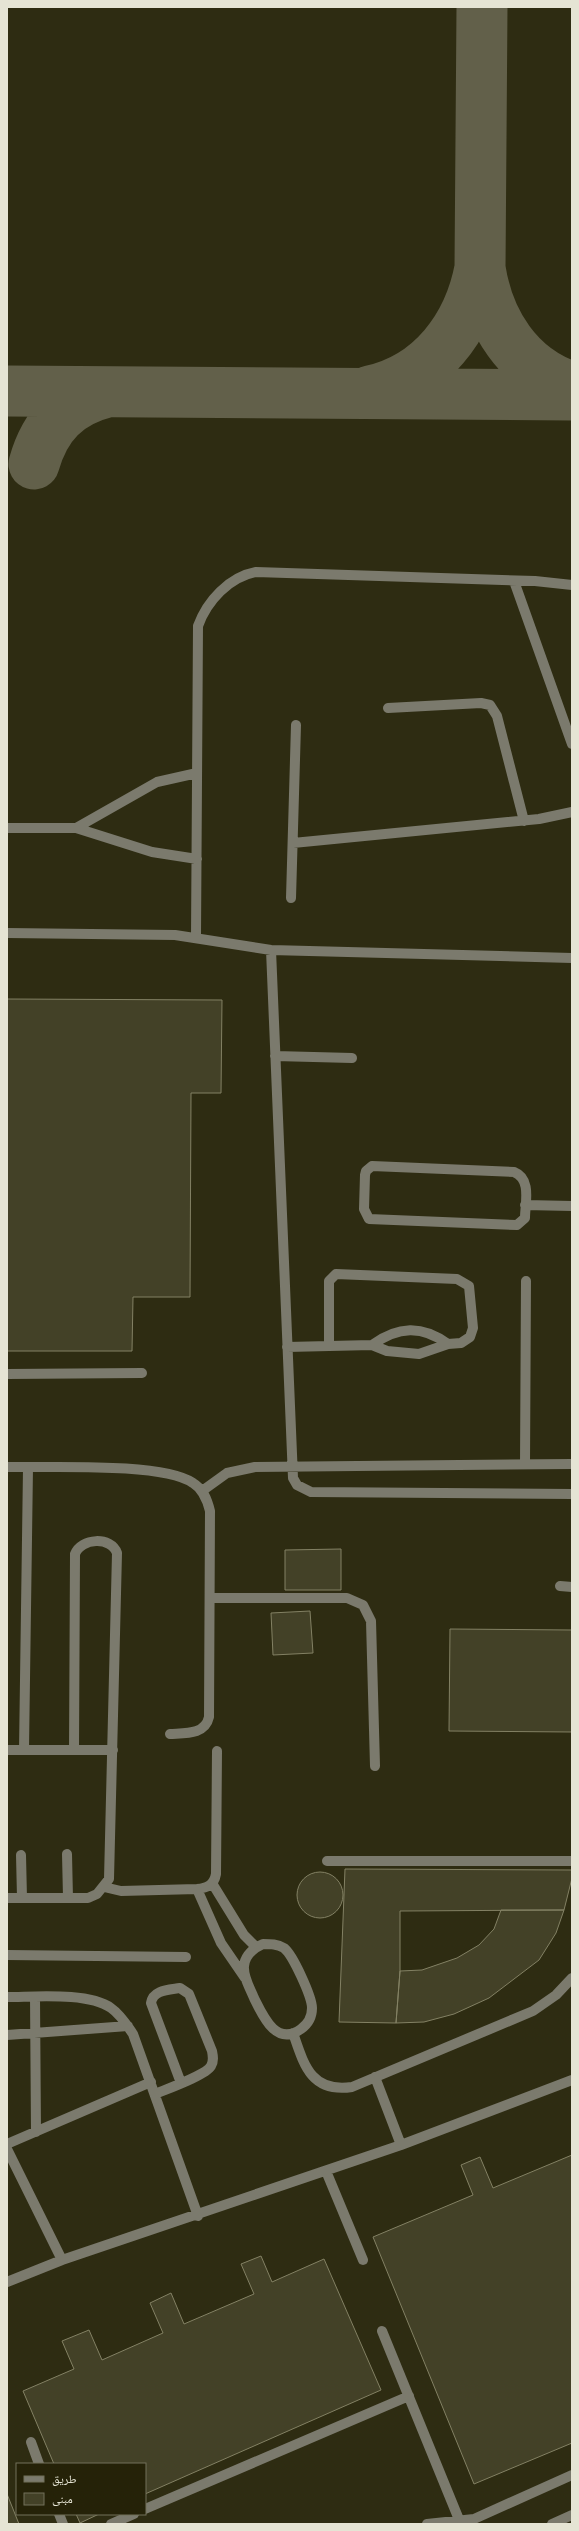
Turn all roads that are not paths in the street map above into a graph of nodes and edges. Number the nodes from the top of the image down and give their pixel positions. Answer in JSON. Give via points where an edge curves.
{"nodes":[{"id":1,"x":514,"y":581,"type":"junction"},
{"id":2,"x":572,"y":585,"type":"edge"},
{"id":3,"x":388,"y":708,"type":"dead end"},
{"id":4,"x":296,"y":725,"type":"dead end"},
{"id":5,"x":572,"y":744,"type":"edge"},
{"id":6,"x":197,"y":773,"type":"junction"},
{"id":7,"x":572,"y":812,"type":"edge"},
{"id":8,"x":524,"y":821,"type":"junction"},
{"id":9,"x":7,"y":828,"type":"edge"},
{"id":10,"x":76,"y":828,"type":"junction"},
{"id":11,"x":293,"y":842,"type":"junction"},
{"id":12,"x":197,"y":859,"type":"junction"},
{"id":13,"x":291,"y":898,"type":"dead end"},
{"id":14,"x":7,"y":933,"type":"edge"},
{"id":15,"x":196,"y":937,"type":"junction"},
{"id":16,"x":271,"y":950,"type":"junction"},
{"id":17,"x":572,"y":958,"type":"edge"},
{"id":18,"x":275,"y":1056,"type":"junction"},
{"id":19,"x":352,"y":1058,"type":"dead end"},
{"id":20,"x":525,"y":1205,"type":"junction"},
{"id":21,"x":572,"y":1206,"type":"edge"},
{"id":22,"x":526,"y":1281,"type":"dead end"},
{"id":23,"x":448,"y":1344,"type":"junction"},
{"id":24,"x":372,"y":1345,"type":"junction"},
{"id":25,"x":329,"y":1346,"type":"junction"},
{"id":26,"x":287,"y":1347,"type":"junction"},
{"id":27,"x":142,"y":1373,"type":"dead end"},
{"id":28,"x":7,"y":1374,"type":"edge"},
{"id":29,"x":525,"y":1464,"type":"junction"},
{"id":30,"x":572,"y":1464,"type":"edge"},
{"id":31,"x":7,"y":1467,"type":"edge"},
{"id":32,"x":291,"y":1467,"type":"junction"},
{"id":33,"x":28,"y":1468,"type":"junction"},
{"id":34,"x":202,"y":1491,"type":"junction"},
{"id":35,"x":572,"y":1494,"type":"edge"},
{"id":36,"x":560,"y":1586,"type":"dead end"},
{"id":37,"x":572,"y":1587,"type":"edge"},
{"id":38,"x":210,"y":1598,"type":"junction"},
{"id":39,"x":170,"y":1734,"type":"dead end"},
{"id":40,"x":7,"y":1750,"type":"edge"},
{"id":41,"x":24,"y":1750,"type":"junction"},
{"id":42,"x":74,"y":1750,"type":"junction"},
{"id":43,"x":113,"y":1750,"type":"junction"},
{"id":44,"x":217,"y":1751,"type":"dead end"},
{"id":45,"x":375,"y":1766,"type":"dead end"},
{"id":46,"x":67,"y":1854,"type":"dead end"},
{"id":47,"x":21,"y":1855,"type":"dead end"},
{"id":48,"x":572,"y":1861,"type":"edge"},
{"id":49,"x":327,"y":1862,"type":"dead end"},
{"id":50,"x":212,"y":1883,"type":"junction"},
{"id":51,"x":104,"y":1887,"type":"junction"},
{"id":52,"x":197,"y":1889,"type":"junction"},
{"id":53,"x":7,"y":1898,"type":"edge"},
{"id":54,"x":22,"y":1898,"type":"junction"},
{"id":55,"x":68,"y":1898,"type":"junction"},
{"id":56,"x":256,"y":1947,"type":"junction"},
{"id":57,"x":7,"y":1955,"type":"edge"},
{"id":58,"x":186,"y":1957,"type":"dead end"},
{"id":59,"x":572,"y":1978,"type":"edge"},
{"id":60,"x":246,"y":1980,"type":"junction"},
{"id":61,"x":7,"y":1997,"type":"edge"},
{"id":62,"x":35,"y":1997,"type":"junction"},
{"id":63,"x":128,"y":2026,"type":"junction"},
{"id":64,"x":35,"y":2033,"type":"junction"},
{"id":65,"x":293,"y":2033,"type":"junction"},
{"id":66,"x":7,"y":2035,"type":"edge"},
{"id":67,"x":375,"y":2077,"type":"junction"},
{"id":68,"x":572,"y":2080,"type":"edge"},
{"id":69,"x":151,"y":2082,"type":"junction"},
{"id":70,"x":181,"y":2083,"type":"junction"},
{"id":71,"x":155,"y":2094,"type":"junction"},
{"id":72,"x":36,"y":2132,"type":"junction"},
{"id":73,"x":7,"y":2144,"type":"edge"},
{"id":74,"x":401,"y":2145,"type":"junction"},
{"id":75,"x":7,"y":2149,"type":"edge"},
{"id":76,"x":326,"y":2171,"type":"junction"},
{"id":77,"x":198,"y":2216,"type":"junction"},
{"id":78,"x":62,"y":2260,"type":"junction"},
{"id":79,"x":363,"y":2260,"type":"dead end"},
{"id":80,"x":7,"y":2282,"type":"edge"},
{"id":81,"x":382,"y":2331,"type":"dead end"},
{"id":82,"x":409,"y":2396,"type":"junction"},
{"id":83,"x":31,"y":2442,"type":"dead end"},
{"id":84,"x":39,"y":2463,"type":"edge"},
{"id":85,"x":572,"y":2475,"type":"edge"},
{"id":86,"x":146,"y":2509,"type":"edge"},
{"id":87,"x":132,"y":2515,"type":"edge"},
{"id":88,"x":572,"y":2515,"type":"edge"},
{"id":89,"x":460,"y":2522,"type":"junction"},
{"id":90,"x":111,"y":2524,"type":"edge"},
{"id":91,"x":427,"y":2524,"type":"edge"},
{"id":92,"x":552,"y":2524,"type":"edge"}],
"edges":[{"from":1,"to":2,"type":"lane"},
{"from":1,"to":5,"type":"lane"},
{"from":1,"to":6,"type":"lane","via":[[256,572],[244,574],[232,581],[210,603],[198,626]]},
{"from":3,"to":8,"type":"lane","via":[[481,703],[490,706],[497,716]]},
{"from":4,"to":11,"type":"lane"},
{"from":6,"to":10,"type":"lane","via":[[157,782]]},
{"from":6,"to":12,"type":"lane"},
{"from":7,"to":8,"type":"lane"},
{"from":8,"to":11,"type":"lane"},
{"from":9,"to":10,"type":"lane"},
{"from":10,"to":12,"type":"lane","via":[[152,852]]},
{"from":11,"to":13,"type":"lane"},
{"from":12,"to":15,"type":"lane"},
{"from":14,"to":15,"type":"lane"},
{"from":15,"to":16,"type":"lane"},
{"from":16,"to":17,"type":"lane"},
{"from":16,"to":18,"type":"lane"},
{"from":18,"to":19,"type":"lane"},
{"from":18,"to":26,"type":"lane"},
{"from":20,"to":20,"type":"lane","via":[[525,1180],[514,1172],[372,1166],[366,1171],[364,1213],[373,1220],[517,1224],[525,1218]]},
{"from":20,"to":21,"type":"lane"},
{"from":22,"to":29,"type":"lane"},
{"from":23,"to":24,"type":"lane","via":[[413,1354],[387,1351]]},
{"from":23,"to":24,"type":"lane","via":[[431,1333],[410,1329],[396,1331]]},
{"from":23,"to":25,"type":"lane","via":[[461,1343],[472,1333],[471,1290],[466,1282],[457,1278],[340,1273],[332,1277],[328,1285]]},
{"from":24,"to":25,"type":"lane"},
{"from":25,"to":26,"type":"lane"},
{"from":26,"to":32,"type":"lane"},
{"from":27,"to":28,"type":"lane"},
{"from":29,"to":30,"type":"lane"},
{"from":29,"to":32,"type":"lane"},
{"from":31,"to":33,"type":"lane"},
{"from":32,"to":34,"type":"lane","via":[[238,1469],[219,1477]]},
{"from":32,"to":35,"type":"lane","via":[[297,1485],[311,1492]]},
{"from":33,"to":34,"type":"lane","via":[[154,1470],[182,1477]]},
{"from":33,"to":41,"type":"lane"},
{"from":34,"to":38,"type":"lane","via":[[210,1511]]},
{"from":36,"to":37,"type":"lane"},
{"from":38,"to":39,"type":"lane","via":[[207,1723],[200,1730]]},
{"from":38,"to":45,"type":"lane","via":[[347,1598],[363,1606],[371,1621]]},
{"from":40,"to":41,"type":"lane"},
{"from":41,"to":42,"type":"lane"},
{"from":42,"to":43,"type":"lane"},
{"from":42,"to":43,"type":"lane","via":[[75,1554],[86,1542],[110,1544],[117,1552]]},
{"from":43,"to":51,"type":"lane","via":[[110,1869]]},
{"from":44,"to":50,"type":"lane","via":[[216,1874]]},
{"from":46,"to":55,"type":"lane"},
{"from":47,"to":54,"type":"lane"},
{"from":48,"to":49,"type":"lane"},
{"from":50,"to":52,"type":"lane","via":[[205,1888]]},
{"from":50,"to":56,"type":"lane","via":[[244,1935]]},
{"from":51,"to":52,"type":"lane","via":[[121,1891]]},
{"from":51,"to":55,"type":"lane","via":[[88,1898]]},
{"from":52,"to":60,"type":"lane","via":[[221,1944]]},
{"from":53,"to":54,"type":"lane"},
{"from":54,"to":55,"type":"lane"},
{"from":56,"to":60,"type":"lane","via":[[244,1965]]},
{"from":56,"to":65,"type":"lane","via":[[271,1944],[284,1948],[310,1998],[310,2019],[306,2025]]},
{"from":57,"to":58,"type":"lane"},
{"from":59,"to":67,"type":"lane","via":[[556,1995],[533,2011]]},
{"from":60,"to":65,"type":"lane","via":[[268,2025],[280,2033]]},
{"from":61,"to":62,"type":"lane"},
{"from":62,"to":63,"type":"lane","via":[[96,2001],[110,2007]]},
{"from":62,"to":64,"type":"lane"},
{"from":63,"to":64,"type":"lane"},
{"from":63,"to":69,"type":"lane"},
{"from":64,"to":66,"type":"lane"},
{"from":64,"to":72,"type":"lane"},
{"from":65,"to":67,"type":"lane","via":[[305,2066],[325,2085],[333,2088],[352,2087]]},
{"from":67,"to":74,"type":"lane"},
{"from":68,"to":74,"type":"lane"},
{"from":69,"to":71,"type":"lane"},
{"from":69,"to":72,"type":"lane"},
{"from":70,"to":70,"type":"lane","via":[[208,2070],[213,2056],[189,1994],[180,1988],[158,1992],[151,2003]]},
{"from":70,"to":71,"type":"lane"},
{"from":71,"to":77,"type":"lane"},
{"from":72,"to":73,"type":"lane"},
{"from":74,"to":76,"type":"lane"},
{"from":75,"to":78,"type":"lane"},
{"from":76,"to":77,"type":"lane"},
{"from":76,"to":79,"type":"lane"},
{"from":77,"to":78,"type":"lane"},
{"from":78,"to":80,"type":"lane"},
{"from":81,"to":82,"type":"lane"},
{"from":82,"to":86,"type":"lane"},
{"from":82,"to":89,"type":"lane"},
{"from":83,"to":84,"type":"lane"},
{"from":85,"to":89,"type":"lane","via":[[480,2516]]},
{"from":87,"to":90,"type":"lane"},
{"from":88,"to":92,"type":"lane"},
{"from":89,"to":91,"type":"lane"}]}
